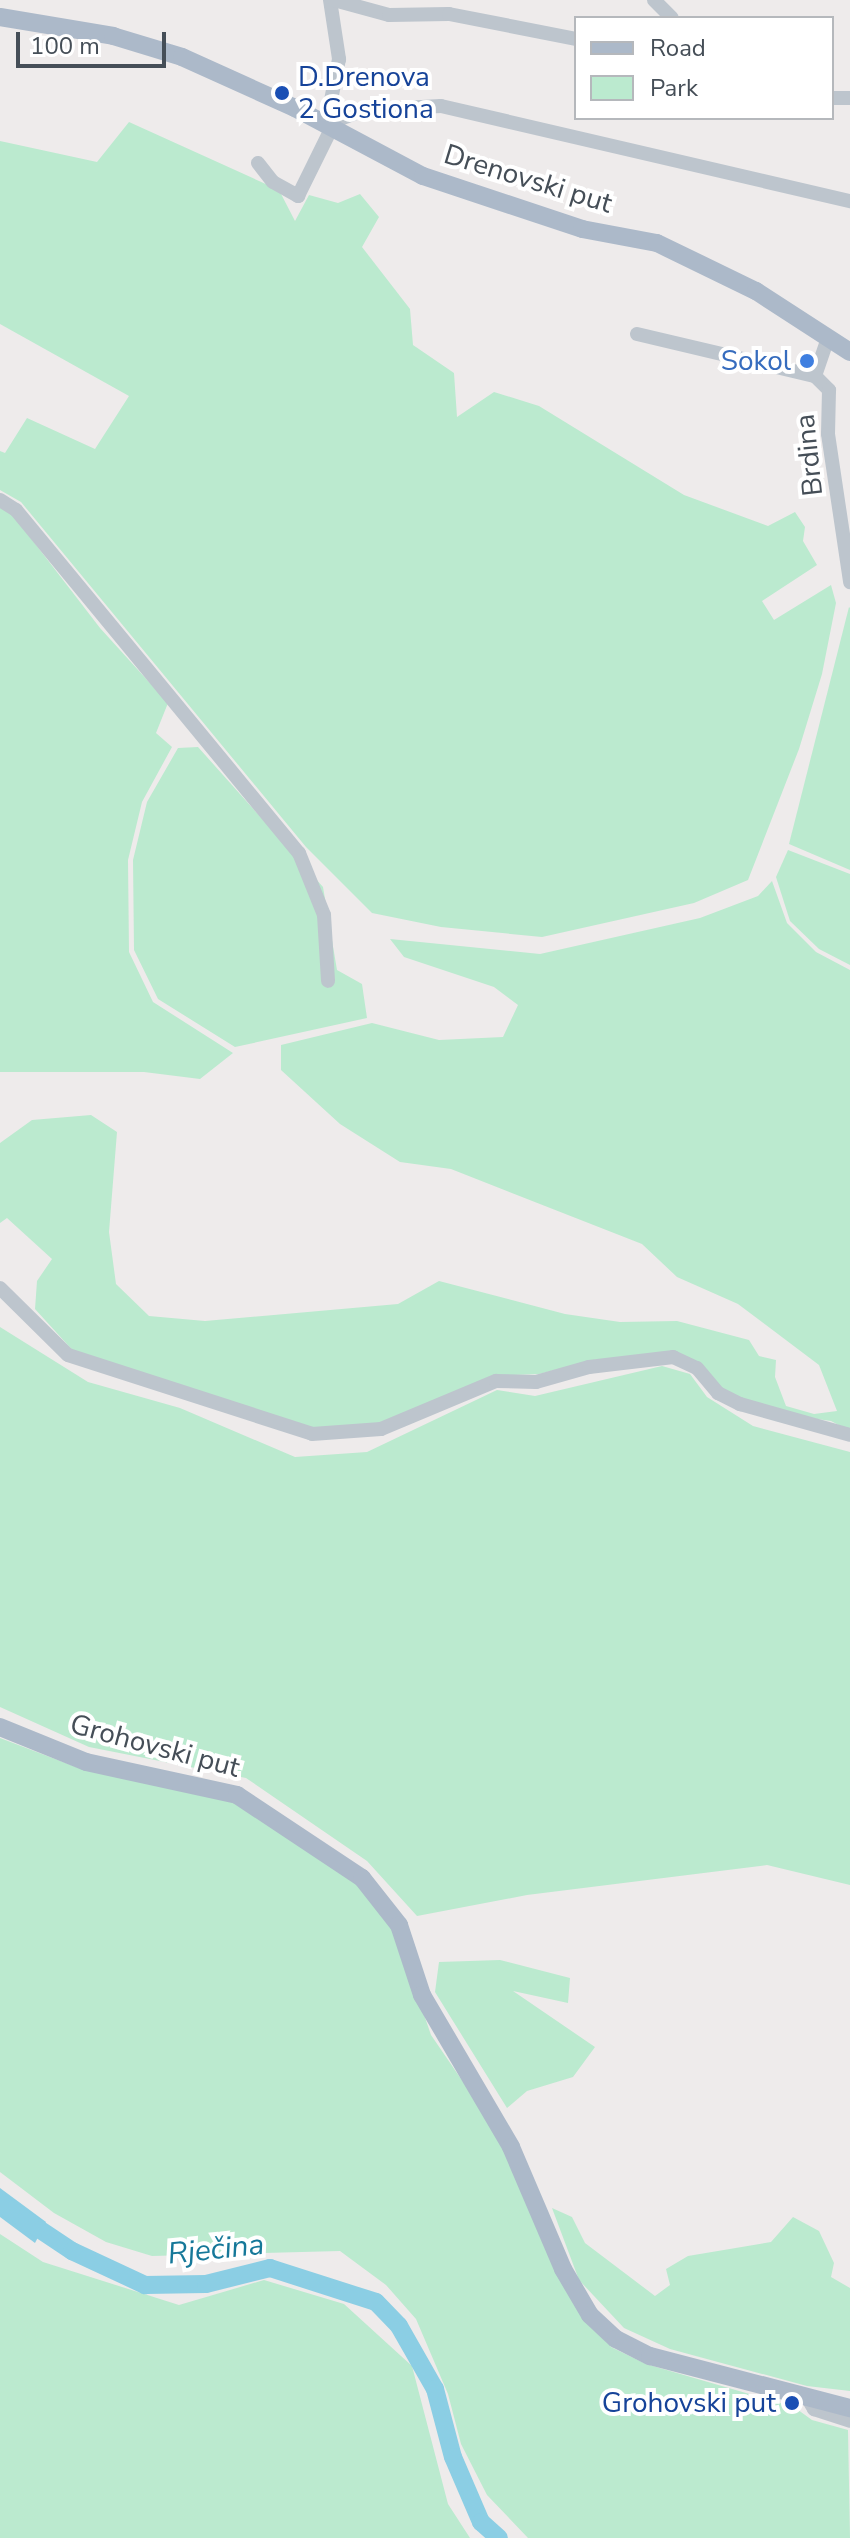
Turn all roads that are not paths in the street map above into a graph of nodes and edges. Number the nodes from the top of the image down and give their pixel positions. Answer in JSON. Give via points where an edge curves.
{"nodes":[{"id":1,"x":332,"y":0,"type":"edge"},
{"id":2,"x":654,"y":0,"type":"edge"},
{"id":3,"x":667,"y":16,"type":"edge"},
{"id":4,"x":0,"y":17,"type":"edge"},
{"id":5,"x":574,"y":39,"type":"edge"},
{"id":6,"x":331,"y":100,"type":"dead end"},
{"id":7,"x":330,"y":126,"type":"junction"},
{"id":8,"x":258,"y":163,"type":"dead end"},
{"id":9,"x":850,"y":201,"type":"edge"},
{"id":10,"x":637,"y":334,"type":"dead end"},
{"id":11,"x":828,"y":338,"type":"junction"},
{"id":12,"x":850,"y":352,"type":"edge"},
{"id":13,"x":815,"y":376,"type":"junction"},
{"id":14,"x":0,"y":500,"type":"edge"},
{"id":15,"x":850,"y":582,"type":"edge"},
{"id":16,"x":328,"y":981,"type":"dead end"},
{"id":17,"x":0,"y":1288,"type":"edge"},
{"id":18,"x":850,"y":1435,"type":"edge"},
{"id":19,"x":0,"y":1727,"type":"edge"},
{"id":20,"x":807,"y":2397,"type":"junction"},
{"id":21,"x":850,"y":2408,"type":"edge"},
{"id":22,"x":850,"y":2421,"type":"edge"}],
"edges":[{"from":1,"to":5,"type":"street","via":[[389,15],[449,14]]},
{"from":1,"to":6,"type":"street","via":[[339,59]]},
{"from":2,"to":3,"type":"street"},
{"from":4,"to":7,"type":"main road","name":"Drenovski put","via":[[113,36],[182,57]]},
{"from":7,"to":8,"type":"street","via":[[300,195],[273,182]]},
{"from":7,"to":9,"type":"street","via":[[355,111],[441,106]]},
{"from":7,"to":11,"type":"main road","name":"Drenovski put","via":[[453,188],[582,229],[657,243],[756,291]]},
{"from":10,"to":13,"type":"street","name":"Brdina"},
{"from":11,"to":12,"type":"main road","name":"Drenovski put"},
{"from":11,"to":13,"type":"street","name":"Brdina"},
{"from":13,"to":15,"type":"street","name":"Brdina","via":[[829,390],[828,434]]},
{"from":14,"to":16,"type":"street","via":[[16,510],[299,853],[324,915]]},
{"from":17,"to":18,"type":"street","via":[[68,1355],[297,1431],[345,1434],[381,1429],[496,1381],[536,1382],[589,1367],[673,1357],[697,1368],[718,1393],[740,1404]]},
{"from":19,"to":20,"type":"main road","name":"Grohovski put","via":[[86,1762],[237,1795],[362,1878],[399,1925],[422,1995],[511,2147],[563,2269],[590,2315],[616,2339],[650,2356]]},
{"from":20,"to":21,"type":"main road","name":"Grohovski put"},
{"from":20,"to":22,"type":"street","via":[[814,2409]]}]}
